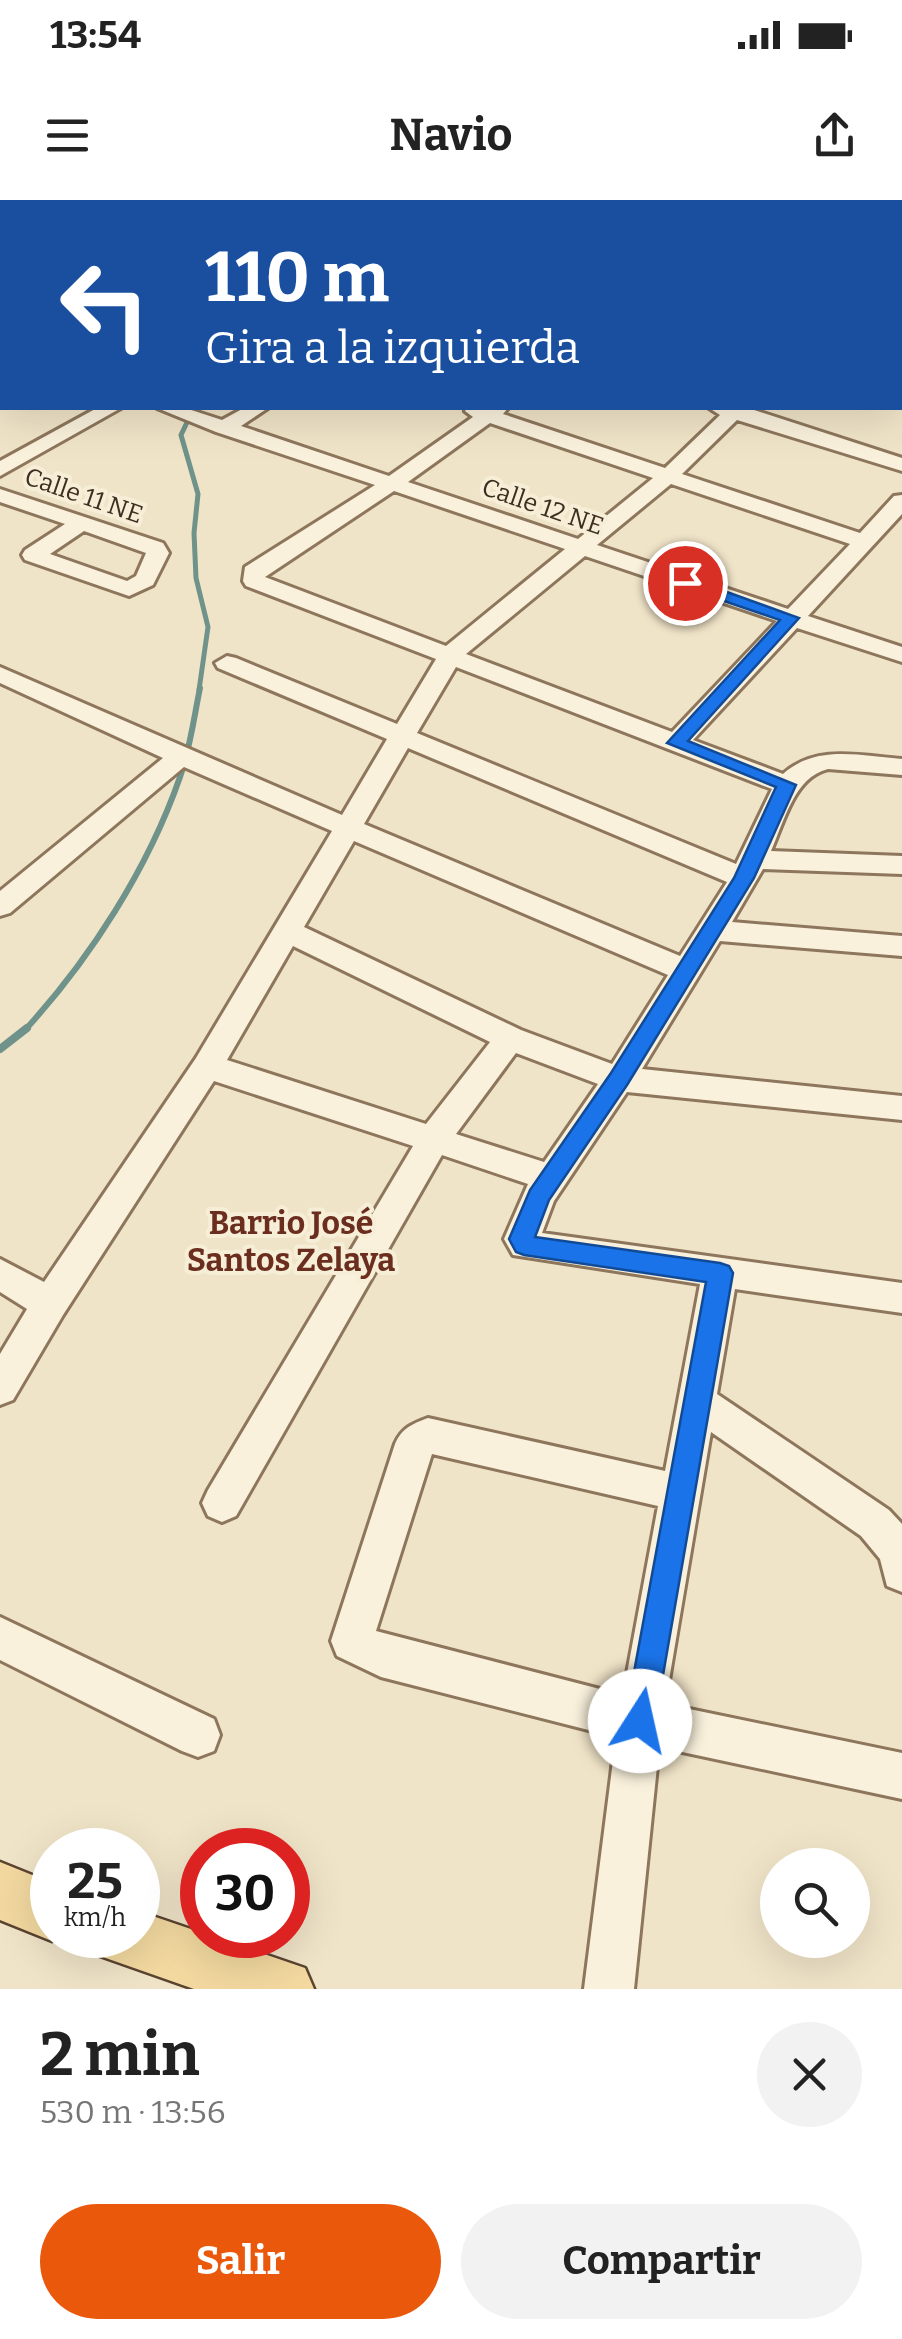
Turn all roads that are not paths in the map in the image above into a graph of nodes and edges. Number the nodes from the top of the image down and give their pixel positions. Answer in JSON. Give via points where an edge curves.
{"nodes":[{"id":1,"x":108,"y":410,"type":"edge"},
{"id":2,"x":174,"y":410,"type":"edge"},
{"id":3,"x":253,"y":410,"type":"edge"},
{"id":4,"x":484,"y":410,"type":"edge"},
{"id":5,"x":729,"y":410,"type":"edge"},
{"id":6,"x":733,"y":410,"type":"edge"},
{"id":7,"x":216,"y":426,"type":"junction"},
{"id":8,"x":902,"y":464,"type":"edge"},
{"id":9,"x":0,"y":470,"type":"edge"},
{"id":10,"x":668,"y":476,"type":"junction"},
{"id":11,"x":392,"y":484,"type":"junction"},
{"id":12,"x":0,"y":495,"type":"edge"},
{"id":13,"x":902,"y":501,"type":"edge"},
{"id":14,"x":80,"y":524,"type":"junction"},
{"id":15,"x":863,"y":541,"type":"junction"},
{"id":16,"x":580,"y":547,"type":"junction"},
{"id":17,"x":790,"y":618,"type":"junction"},
{"id":18,"x":451,"y":654,"type":"junction"},
{"id":19,"x":902,"y":655,"type":"edge"},
{"id":20,"x":227,"y":662,"type":"dead end"},
{"id":21,"x":0,"y":674,"type":"edge"},
{"id":22,"x":402,"y":736,"type":"junction"},
{"id":23,"x":676,"y":743,"type":"junction"},
{"id":24,"x":183,"y":759,"type":"junction"},
{"id":25,"x":902,"y":767,"type":"edge"},
{"id":26,"x":787,"y":785,"type":"junction"},
{"id":27,"x":352,"y":827,"type":"junction"},
{"id":28,"x":902,"y":865,"type":"edge"},
{"id":29,"x":748,"y":869,"type":"junction"},
{"id":30,"x":0,"y":906,"type":"edge"},
{"id":31,"x":287,"y":930,"type":"junction"},
{"id":32,"x":710,"y":930,"type":"junction"},
{"id":33,"x":902,"y":946,"type":"edge"},
{"id":34,"x":684,"y":970,"type":"junction"},
{"id":35,"x":510,"y":1038,"type":"junction"},
{"id":36,"x":206,"y":1066,"type":"junction"},
{"id":37,"x":619,"y":1079,"type":"junction"},
{"id":38,"x":902,"y":1108,"type":"edge"},
{"id":39,"x":434,"y":1139,"type":"junction"},
{"id":40,"x":550,"y":1178,"type":"junction"},
{"id":41,"x":720,"y":1273,"type":"junction"},
{"id":42,"x":0,"y":1274,"type":"edge"},
{"id":43,"x":902,"y":1298,"type":"edge"},
{"id":44,"x":50,"y":1304,"type":"junction"},
{"id":45,"x":0,"y":1388,"type":"edge"},
{"id":46,"x":697,"y":1401,"type":"junction"},
{"id":47,"x":680,"y":1493,"type":"junction"},
{"id":48,"x":222,"y":1503,"type":"dead end"},
{"id":49,"x":902,"y":1572,"type":"edge"},
{"id":50,"x":0,"y":1638,"type":"edge"},
{"id":51,"x":640,"y":1721,"type":"junction"},
{"id":52,"x":198,"y":1735,"type":"dead end"},
{"id":53,"x":902,"y":1776,"type":"edge"},
{"id":54,"x":0,"y":1891,"type":"edge"},
{"id":55,"x":30,"y":1903,"type":"edge"},
{"id":56,"x":160,"y":1948,"type":"edge"},
{"id":57,"x":284,"y":1989,"type":"edge"},
{"id":58,"x":609,"y":1989,"type":"edge"}],
"edges":[{"from":1,"to":9,"type":"street"},
{"from":2,"to":7,"type":"street","name":"Calle 12 NE"},
{"from":3,"to":7,"type":"street"},
{"from":4,"to":10,"type":"street"},
{"from":4,"to":11,"type":"street"},
{"from":5,"to":10,"type":"street"},
{"from":6,"to":8,"type":"street"},
{"from":7,"to":11,"type":"street","name":"Calle 12 NE"},
{"from":10,"to":15,"type":"street"},
{"from":10,"to":16,"type":"street"},
{"from":11,"to":16,"type":"street","name":"Calle 12 NE"},
{"from":11,"to":18,"type":"street","via":[[252,577]]},
{"from":12,"to":14,"type":"street","name":"Calle 11 NE"},
{"from":13,"to":15,"type":"street"},
{"from":14,"to":14,"type":"street","name":"Calle 11 NE","via":[[32,555],[129,589],[145,580],[155,548]]},
{"from":15,"to":17,"type":"street"},
{"from":16,"to":17,"type":"street","name":"Calle 12 NE"},
{"from":16,"to":18,"type":"street"},
{"from":17,"to":19,"type":"street","name":"Calle 12 NE"},
{"from":17,"to":23,"type":"street"},
{"from":18,"to":22,"type":"street"},
{"from":18,"to":23,"type":"street"},
{"from":20,"to":22,"type":"street"},
{"from":21,"to":24,"type":"street"},
{"from":22,"to":27,"type":"street"},
{"from":22,"to":29,"type":"street"},
{"from":23,"to":26,"type":"street"},
{"from":24,"to":27,"type":"street"},
{"from":24,"to":30,"type":"street"},
{"from":25,"to":26,"type":"street","via":[[828,762],[808,766]]},
{"from":26,"to":29,"type":"street"},
{"from":27,"to":31,"type":"street"},
{"from":27,"to":34,"type":"street"},
{"from":28,"to":29,"type":"street"},
{"from":29,"to":32,"type":"street"},
{"from":31,"to":35,"type":"street"},
{"from":31,"to":36,"type":"street"},
{"from":32,"to":33,"type":"street"},
{"from":32,"to":34,"type":"street"},
{"from":34,"to":37,"type":"street"},
{"from":35,"to":37,"type":"street"},
{"from":35,"to":39,"type":"street"},
{"from":36,"to":39,"type":"street"},
{"from":36,"to":44,"type":"street"},
{"from":37,"to":38,"type":"street"},
{"from":37,"to":40,"type":"street"},
{"from":39,"to":40,"type":"street"},
{"from":39,"to":48,"type":"street"},
{"from":40,"to":41,"type":"street","via":[[524,1245]]},
{"from":41,"to":43,"type":"street"},
{"from":41,"to":46,"type":"street"},
{"from":42,"to":44,"type":"street"},
{"from":44,"to":45,"type":"street"},
{"from":46,"to":47,"type":"street"},
{"from":46,"to":49,"type":"street","via":[[875,1523],[900,1552]]},
{"from":47,"to":51,"type":"street"},
{"from":47,"to":51,"type":"street","via":[[428,1436],[414,1444],[352,1641],[381,1656]]},
{"from":50,"to":52,"type":"street"},
{"from":51,"to":53,"type":"street"},
{"from":51,"to":58,"type":"street"},
{"from":54,"to":55,"type":"main road"},
{"from":56,"to":57,"type":"main road"}]}
